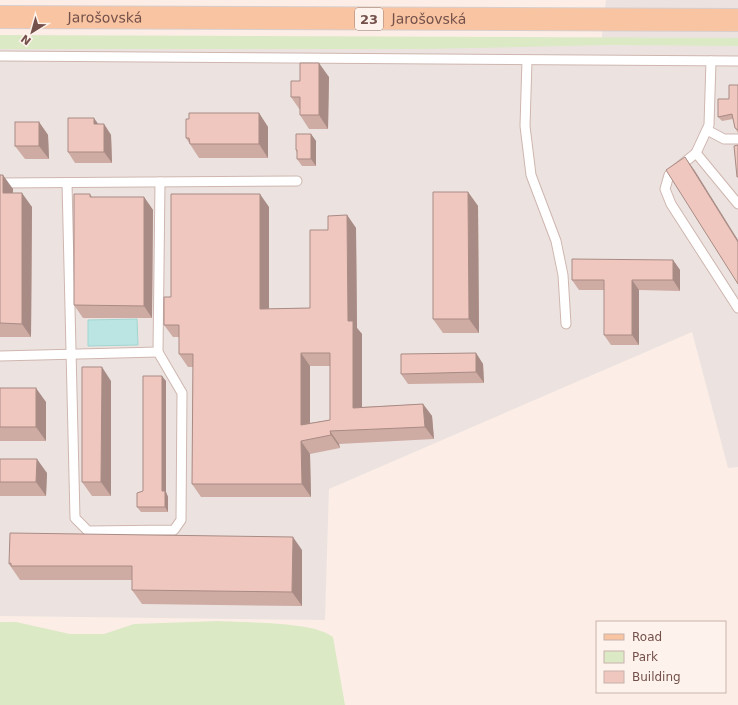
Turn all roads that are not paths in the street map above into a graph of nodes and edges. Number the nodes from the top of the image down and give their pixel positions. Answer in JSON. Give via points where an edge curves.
{"nodes":[{"id":1,"x":0,"y":17,"type":"edge"},
{"id":2,"x":738,"y":20,"type":"edge"},
{"id":3,"x":0,"y":56,"type":"edge"},
{"id":4,"x":527,"y":60,"type":"junction"},
{"id":5,"x":711,"y":61,"type":"junction"},
{"id":6,"x":738,"y":61,"type":"edge"},
{"id":7,"x":707,"y":130,"type":"junction"},
{"id":8,"x":738,"y":139,"type":"edge"},
{"id":9,"x":696,"y":153,"type":"junction"},
{"id":10,"x":297,"y":181,"type":"dead end"},
{"id":11,"x":160,"y":182,"type":"junction"},
{"id":12,"x":67,"y":183,"type":"junction"},
{"id":13,"x":0,"y":184,"type":"edge"},
{"id":14,"x":734,"y":195,"type":"edge"},
{"id":15,"x":738,"y":204,"type":"edge"},
{"id":16,"x":738,"y":308,"type":"edge"},
{"id":17,"x":566,"y":324,"type":"dead end"},
{"id":18,"x":158,"y":352,"type":"junction"},
{"id":19,"x":70,"y":354,"type":"junction"},
{"id":20,"x":0,"y":356,"type":"edge"}],
"edges":[{"from":1,"to":2,"type":"main road","name":"Jarošovská","number":"23"},
{"from":3,"to":4,"type":"lane"},
{"from":4,"to":5,"type":"lane"},
{"from":4,"to":17,"type":"lane","via":[[525,126],[531,175],[556,241],[563,275]]},
{"from":5,"to":6,"type":"lane"},
{"from":5,"to":7,"type":"lane"},
{"from":7,"to":8,"type":"lane","via":[[724,139]]},
{"from":7,"to":9,"type":"lane"},
{"from":9,"to":14,"type":"lane"},
{"from":9,"to":16,"type":"lane","via":[[669,175],[665,189],[671,204]]},
{"from":10,"to":11,"type":"lane"},
{"from":11,"to":12,"type":"lane"},
{"from":11,"to":18,"type":"lane"},
{"from":12,"to":13,"type":"lane"},
{"from":12,"to":19,"type":"lane"},
{"from":14,"to":15,"type":"lane"},
{"from":18,"to":19,"type":"lane"},
{"from":18,"to":19,"type":"lane","via":[[182,394],[181,520],[174,530],[88,531],[75,518]]},
{"from":19,"to":20,"type":"lane"}]}
